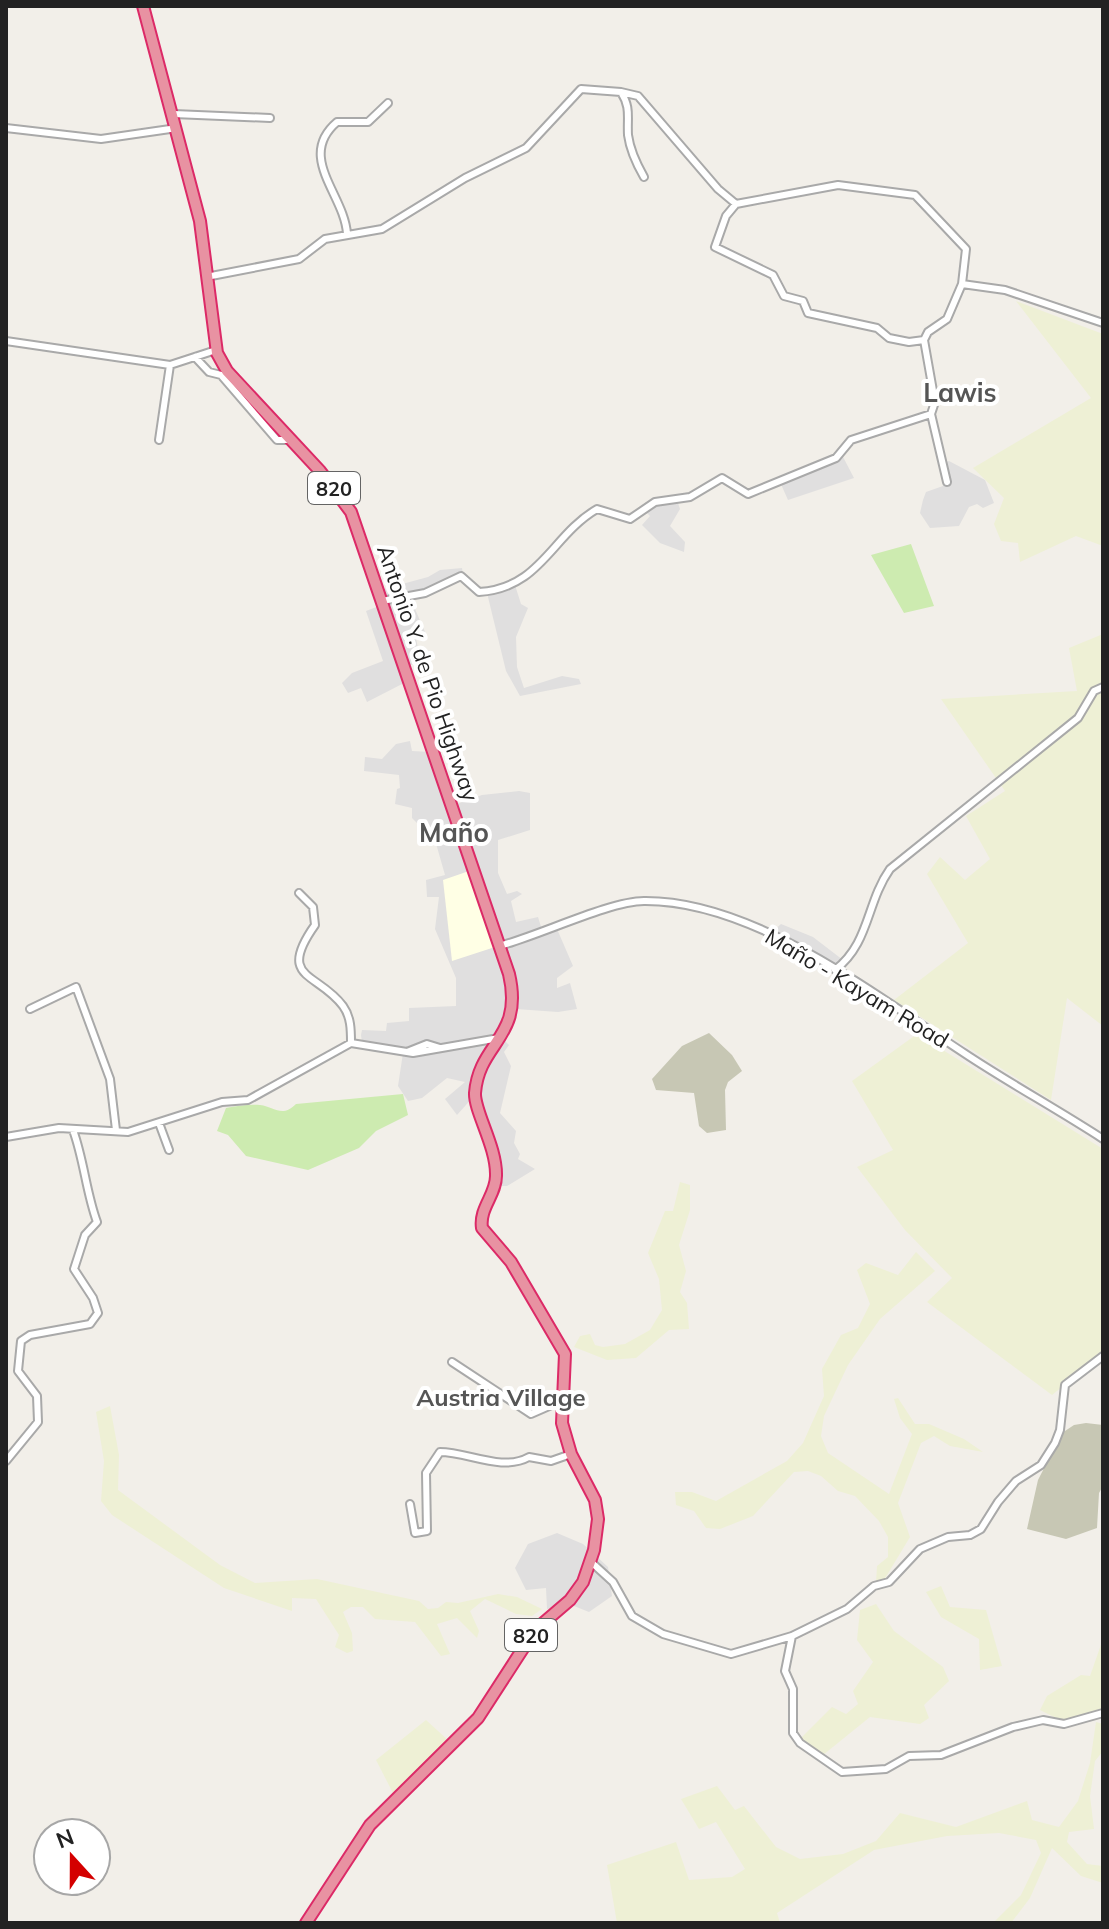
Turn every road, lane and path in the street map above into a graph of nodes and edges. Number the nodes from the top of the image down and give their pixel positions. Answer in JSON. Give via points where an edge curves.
{"nodes":[{"id":1,"x":143,"y":6,"type":"edge"},
{"id":2,"x":621,"y":92,"type":"junction"},
{"id":3,"x":388,"y":103,"type":"dead end"},
{"id":4,"x":174,"y":114,"type":"junction"},
{"id":5,"x":270,"y":118,"type":"dead end"},
{"id":6,"x":6,"y":128,"type":"edge"},
{"id":7,"x":177,"y":128,"type":"junction"},
{"id":8,"x":644,"y":177,"type":"dead end"},
{"id":9,"x":736,"y":204,"type":"junction"},
{"id":10,"x":347,"y":234,"type":"junction"},
{"id":11,"x":206,"y":277,"type":"junction"},
{"id":12,"x":962,"y":284,"type":"junction"},
{"id":13,"x":1103,"y":323,"type":"edge"},
{"id":14,"x":924,"y":340,"type":"junction"},
{"id":15,"x":6,"y":341,"type":"edge"},
{"id":16,"x":216,"y":350,"type":"junction"},
{"id":17,"x":195,"y":357,"type":"junction"},
{"id":18,"x":170,"y":365,"type":"junction"},
{"id":19,"x":931,"y":414,"type":"junction"},
{"id":20,"x":159,"y":440,"type":"dead end"},
{"id":21,"x":289,"y":440,"type":"junction"},
{"id":22,"x":947,"y":482,"type":"dead end"},
{"id":23,"x":382,"y":601,"type":"junction"},
{"id":24,"x":1103,"y":687,"type":"edge"},
{"id":25,"x":299,"y":893,"type":"dead end"},
{"id":26,"x":499,"y":946,"type":"junction"},
{"id":27,"x":835,"y":970,"type":"junction"},
{"id":28,"x":30,"y":1009,"type":"dead end"},
{"id":29,"x":502,"y":1037,"type":"junction"},
{"id":30,"x":351,"y":1043,"type":"junction"},
{"id":31,"x":159,"y":1123,"type":"junction"},
{"id":32,"x":73,"y":1130,"type":"junction"},
{"id":33,"x":116,"y":1130,"type":"junction"},
{"id":34,"x":6,"y":1137,"type":"edge"},
{"id":35,"x":1103,"y":1139,"type":"edge"},
{"id":36,"x":169,"y":1150,"type":"dead end"},
{"id":37,"x":1103,"y":1356,"type":"edge"},
{"id":38,"x":452,"y":1362,"type":"dead end"},
{"id":39,"x":563,"y":1400,"type":"junction"},
{"id":40,"x":571,"y":1454,"type":"junction"},
{"id":41,"x":6,"y":1461,"type":"edge"},
{"id":42,"x":410,"y":1504,"type":"dead end"},
{"id":43,"x":590,"y":1561,"type":"junction"},
{"id":44,"x":792,"y":1636,"type":"junction"},
{"id":45,"x":1103,"y":1713,"type":"edge"},
{"id":46,"x":306,"y":1923,"type":"edge"}],
"edges":[{"from":1,"to":4,"type":"highway","name":"Antonio Y. de Pio Highway","number":"820"},
{"from":2,"to":8,"type":"street","via":[[630,108],[632,153]]},
{"from":2,"to":9,"type":"street","via":[[638,96]]},
{"from":2,"to":10,"type":"street","via":[[581,89],[526,148],[382,229]]},
{"from":3,"to":10,"type":"street","via":[[368,122],[337,122],[323,137],[322,169]]},
{"from":4,"to":5,"type":"street"},
{"from":4,"to":7,"type":"highway","name":"Antonio Y. de Pio Highway","number":"820"},
{"from":6,"to":7,"type":"street","via":[[101,139]]},
{"from":7,"to":11,"type":"highway","name":"Antonio Y. de Pio Highway","number":"820","via":[[200,221]]},
{"from":9,"to":12,"type":"street","via":[[838,185],[915,195],[966,249]]},
{"from":9,"to":14,"type":"street","via":[[715,247],[773,275],[784,296],[803,301],[808,313],[877,328],[889,338]]},
{"from":10,"to":11,"type":"street","via":[[325,239],[299,259]]},
{"from":11,"to":16,"type":"highway","name":"Antonio Y. de Pio Highway","number":"820"},
{"from":12,"to":13,"type":"street","via":[[1005,290]]},
{"from":12,"to":14,"type":"street","via":[[947,319]]},
{"from":14,"to":19,"type":"street","via":[[935,402]]},
{"from":15,"to":18,"type":"street"},
{"from":16,"to":17,"type":"street"},
{"from":16,"to":21,"type":"highway","name":"Antonio Y. de Pio Highway","number":"820","via":[[227,371]]},
{"from":17,"to":18,"type":"street"},
{"from":17,"to":21,"type":"street","via":[[209,372],[221,375],[277,440]]},
{"from":18,"to":20,"type":"street"},
{"from":19,"to":22,"type":"street"},
{"from":19,"to":23,"type":"street","via":[[851,440],[836,458],[748,494],[722,478],[690,497],[655,502],[630,519],[597,509],[512,585],[479,592],[461,576],[425,593]]},
{"from":21,"to":23,"type":"highway","name":"Antonio Y. de Pio Highway","number":"820","via":[[351,512]]},
{"from":23,"to":26,"type":"highway","name":"Antonio Y. de Pio Highway","number":"820"},
{"from":24,"to":27,"type":"street","via":[[1094,691],[1078,718],[890,869],[860,944]]},
{"from":25,"to":30,"type":"street","via":[[313,907],[315,925],[298,959],[305,973],[344,1007],[351,1022]]},
{"from":26,"to":27,"type":"street","name":"Maño - Kayam Road","via":[[645,901],[694,907],[747,924]]},
{"from":26,"to":29,"type":"highway","name":"Antonio Y. de Pio Highway","number":"820","via":[[514,1009]]},
{"from":27,"to":35,"type":"street","name":"Maño - Kayam Road"},
{"from":28,"to":33,"type":"street","via":[[76,987],[110,1079]]},
{"from":29,"to":30,"type":"street","via":[[407,1052]]},
{"from":29,"to":39,"type":"highway","name":"Antonio Y. de Pio Highway","number":"820","via":[[485,1061],[475,1092],[491,1137],[497,1179],[482,1212],[482,1228],[511,1262],[562,1347]]},
{"from":30,"to":31,"type":"street","via":[[248,1100],[222,1102]]},
{"from":31,"to":33,"type":"street"},
{"from":31,"to":36,"type":"street"},
{"from":32,"to":33,"type":"street"},
{"from":32,"to":34,"type":"street"},
{"from":32,"to":41,"type":"street","via":[[97,1222],[85,1235],[74,1269],[98,1313],[90,1324],[21,1341],[18,1371],[37,1396],[38,1422]]},
{"from":37,"to":44,"type":"street","via":[[1065,1385],[1055,1443],[1041,1465],[1016,1481],[981,1529],[920,1549],[889,1582]]},
{"from":38,"to":39,"type":"street","via":[[531,1414]]},
{"from":39,"to":40,"type":"highway","name":"Antonio Y. de Pio Highway","number":"820","via":[[562,1423]]},
{"from":40,"to":42,"type":"street","via":[[519,1462],[440,1452],[426,1473],[427,1531],[415,1533]]},
{"from":40,"to":43,"type":"highway","name":"Antonio Y. de Pio Highway","number":"820","via":[[595,1500],[598,1519]]},
{"from":43,"to":44,"type":"street","via":[[613,1582],[632,1616],[663,1634],[731,1654]]},
{"from":43,"to":46,"type":"highway","name":"Antonio Y. de Pio Highway","number":"820","via":[[583,1582],[535,1630],[478,1718],[370,1825]]},
{"from":44,"to":45,"type":"street","via":[[785,1671],[793,1689],[793,1733],[842,1772],[881,1771],[909,1756],[941,1755],[1013,1727],[1043,1720],[1064,1724]]}]}
